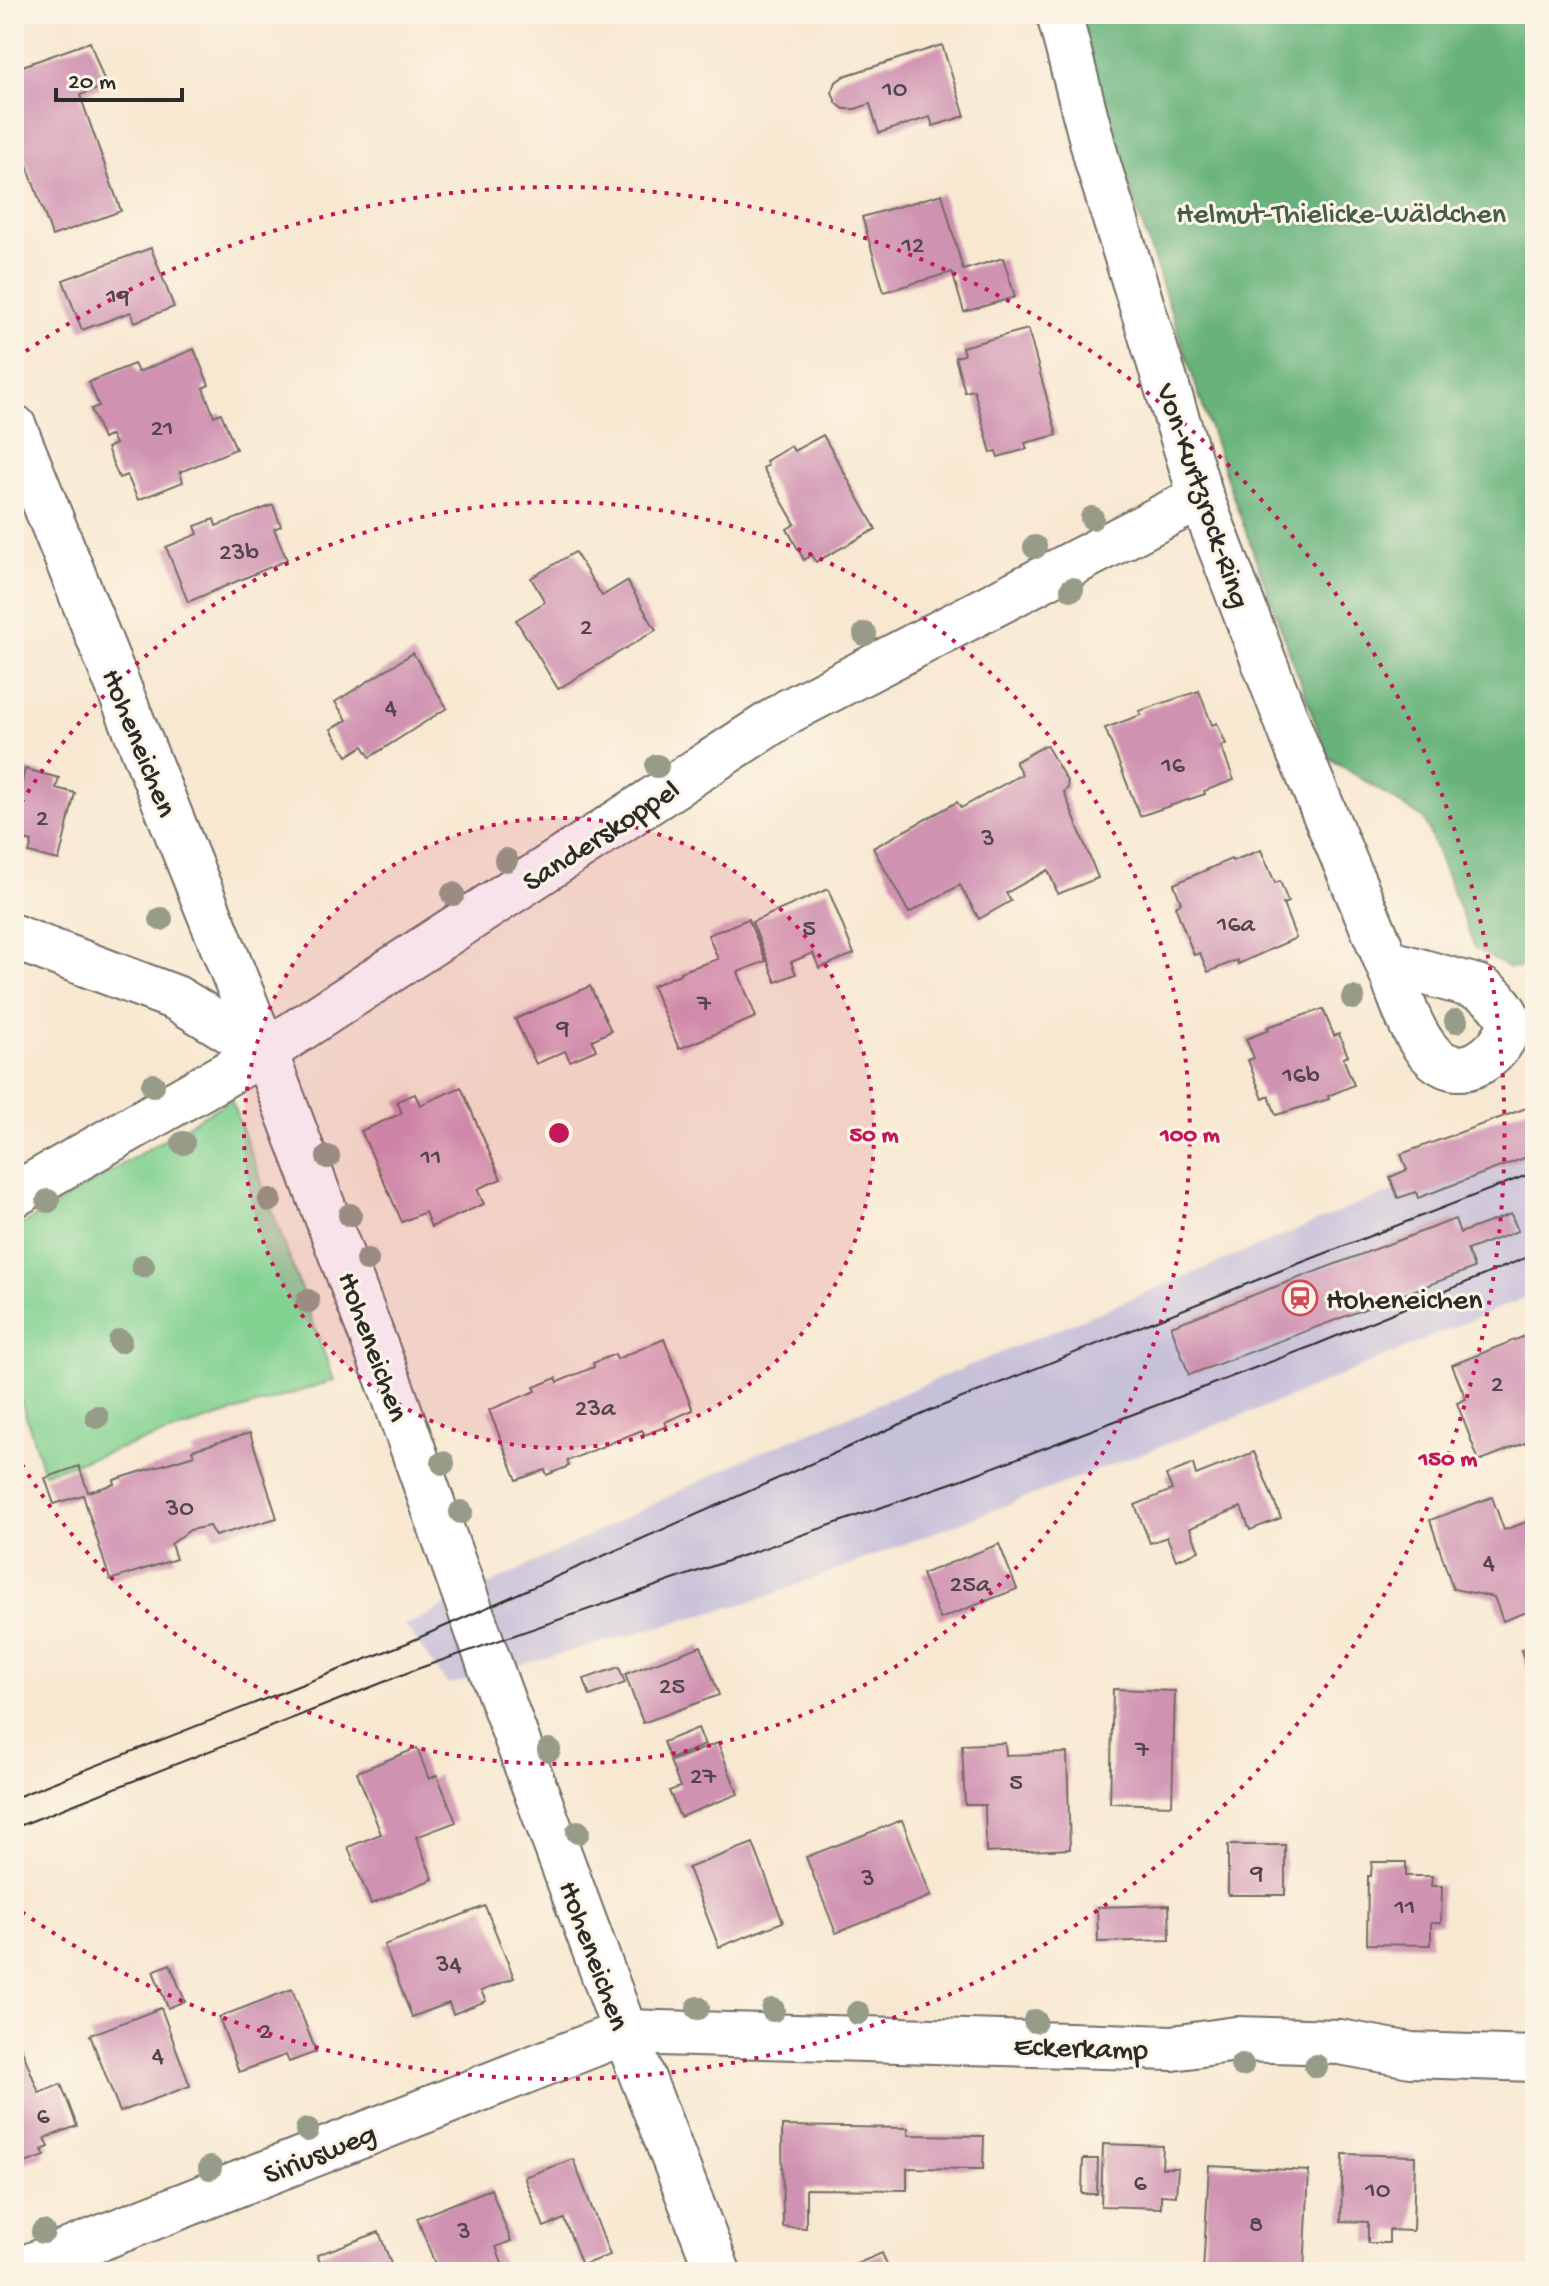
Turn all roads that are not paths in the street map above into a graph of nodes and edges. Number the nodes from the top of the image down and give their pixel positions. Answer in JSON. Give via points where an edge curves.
{"nodes":[{"id":1,"x":1059,"y":14,"type":"edge"},
{"id":2,"x":14,"y":427,"type":"edge"},
{"id":3,"x":1201,"y":497,"type":"junction"},
{"id":4,"x":14,"y":937,"type":"edge"},
{"id":5,"x":1387,"y":962,"type":"junction"},
{"id":6,"x":1523,"y":1019,"type":"edge"},
{"id":7,"x":265,"y":1052,"type":"junction"},
{"id":8,"x":14,"y":1195,"type":"edge"},
{"id":9,"x":625,"y":2032,"type":"junction"},
{"id":10,"x":1535,"y":2059,"type":"edge"},
{"id":11,"x":14,"y":2272,"type":"edge"},
{"id":12,"x":718,"y":2272,"type":"edge"}],
"edges":[{"from":1,"to":3,"type":"street","name":"Von-Kurtzrock-Ring","via":[[1098,164]]},
{"from":2,"to":7,"type":"street","name":"Hoheneichen"},
{"from":3,"to":5,"type":"street","name":"Von-Kurtzrock-Ring"},
{"from":3,"to":7,"type":"street","name":"Sanderskoppel","via":[[789,711]]},
{"from":4,"to":7,"type":"street","via":[[176,998]]},
{"from":5,"to":6,"type":"street","name":"Von-Kurtzrock-Ring","via":[[1477,987]]},
{"from":5,"to":6,"type":"street","name":"Von-Kurtzrock-Ring","via":[[1422,1046],[1450,1067],[1486,1059]]},
{"from":7,"to":8,"type":"street","name":"Sanderskoppel"},
{"from":7,"to":9,"type":"street","name":"Hoheneichen"},
{"from":9,"to":10,"type":"street","name":"Eckerkamp","via":[[1173,2048],[1251,2039],[1340,2042],[1411,2055]]},
{"from":9,"to":11,"type":"street","name":"Siriusweg"},
{"from":9,"to":12,"type":"street","name":"Hoheneichen"}]}
